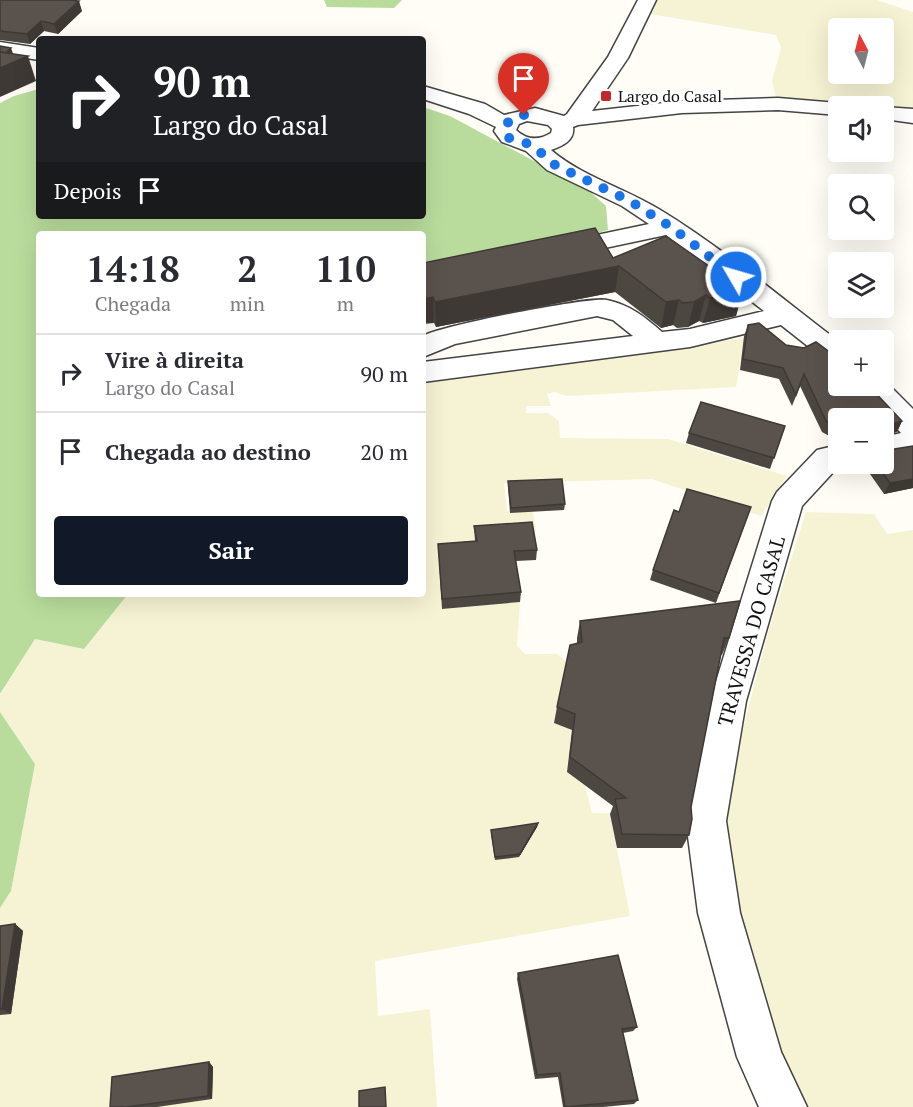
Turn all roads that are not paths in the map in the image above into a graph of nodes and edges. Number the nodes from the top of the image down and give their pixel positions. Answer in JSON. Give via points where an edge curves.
{"nodes":[{"id":1,"x":647,"y":0,"type":"edge"},
{"id":2,"x":3,"y":50,"type":"edge"},
{"id":3,"x":36,"y":54,"type":"edge"},
{"id":4,"x":426,"y":93,"type":"edge"},
{"id":5,"x":828,"y":109,"type":"edge"},
{"id":6,"x":894,"y":114,"type":"edge"},
{"id":7,"x":913,"y":116,"type":"edge"},
{"id":8,"x":568,"y":122,"type":"junction"},
{"id":9,"x":506,"y":124,"type":"junction"},
{"id":10,"x":532,"y":145,"type":"junction"},
{"id":11,"x":671,"y":227,"type":"junction"},
{"id":12,"x":536,"y":254,"type":"edge"},
{"id":13,"x":786,"y":315,"type":"junction"},
{"id":14,"x":656,"y":343,"type":"junction"},
{"id":15,"x":426,"y":346,"type":"edge"},
{"id":16,"x":828,"y":346,"type":"edge"},
{"id":17,"x":426,"y":372,"type":"edge"},
{"id":18,"x":882,"y":396,"type":"edge"},
{"id":19,"x":913,"y":427,"type":"edge"},
{"id":20,"x":913,"y":442,"type":"edge"},
{"id":21,"x":894,"y":446,"type":"edge"},
{"id":22,"x":828,"y":458,"type":"edge"},
{"id":23,"x":783,"y":1107,"type":"edge"}],
"edges":[{"from":1,"to":8,"type":"street","via":[[618,58]]},
{"from":2,"to":3,"type":"street"},
{"from":4,"to":9,"type":"street","via":[[477,109]]},
{"from":5,"to":8,"type":"street","via":[[778,104],[682,107]]},
{"from":6,"to":7,"type":"street"},
{"from":8,"to":9,"type":"street","via":[[535,114],[515,117]]},
{"from":8,"to":10,"type":"street","via":[[556,141]]},
{"from":9,"to":10,"type":"street","via":[[509,138]]},
{"from":10,"to":11,"type":"street","via":[[555,165],[630,201]]},
{"from":11,"to":12,"type":"street"},
{"from":11,"to":13,"type":"street"},
{"from":13,"to":14,"type":"street"},
{"from":13,"to":16,"type":"street"},
{"from":14,"to":15,"type":"street","via":[[628,317],[607,307],[597,307],[455,335]]},
{"from":14,"to":17,"type":"street"},
{"from":18,"to":19,"type":"street"},
{"from":20,"to":21,"type":"street"},
{"from":22,"to":23,"type":"street","name":"TRAVESSA DO CASAL","via":[[788,501],[728,701],[706,821],[719,913],[760,1057]]}]}
